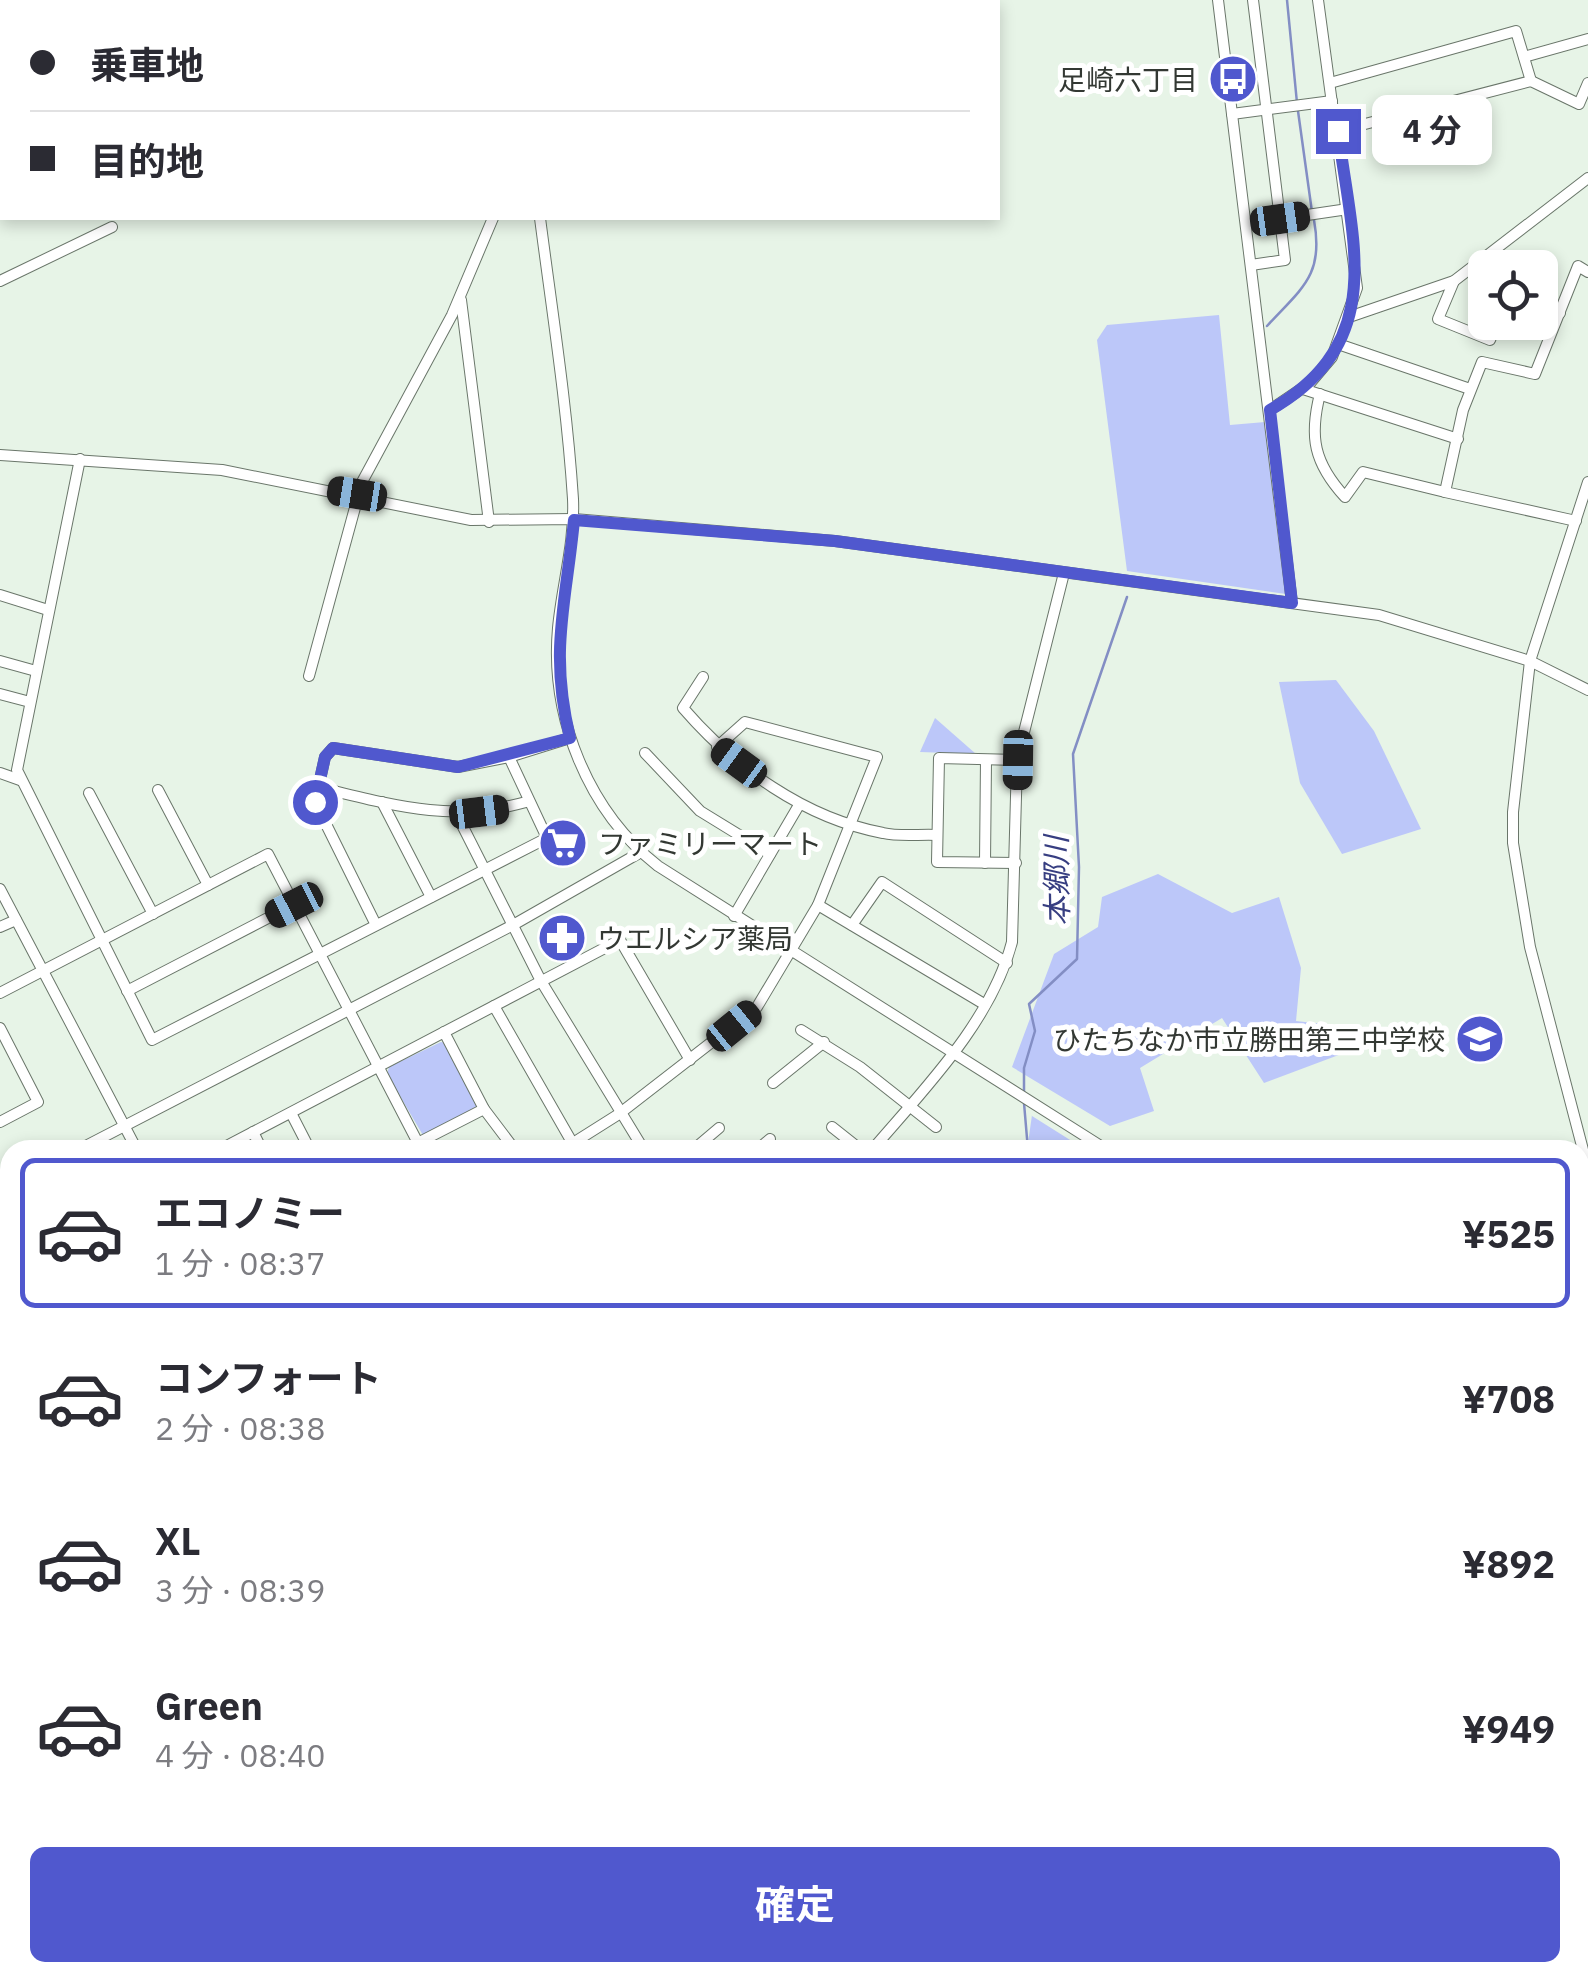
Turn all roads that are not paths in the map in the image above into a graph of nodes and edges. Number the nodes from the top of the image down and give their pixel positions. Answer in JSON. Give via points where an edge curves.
{"nodes":[{"id":1,"x":1218,"y":0,"type":"edge"},
{"id":2,"x":1253,"y":0,"type":"edge"},
{"id":3,"x":1318,"y":0,"type":"edge"},
{"id":4,"x":1588,"y":38,"type":"edge"},
{"id":5,"x":1524,"y":56,"type":"junction"},
{"id":6,"x":1531,"y":81,"type":"junction"},
{"id":7,"x":1330,"y":83,"type":"junction"},
{"id":8,"x":1588,"y":83,"type":"edge"},
{"id":9,"x":1332,"y":101,"type":"junction"},
{"id":10,"x":1266,"y":110,"type":"junction"},
{"id":11,"x":1232,"y":114,"type":"junction"},
{"id":12,"x":1338,"y":131,"type":"junction"},
{"id":13,"x":1588,"y":178,"type":"edge"},
{"id":14,"x":1348,"y":208,"type":"junction"},
{"id":15,"x":1280,"y":219,"type":"junction"},
{"id":16,"x":493,"y":220,"type":"edge"},
{"id":17,"x":540,"y":220,"type":"edge"},
{"id":18,"x":112,"y":226,"type":"dead end"},
{"id":19,"x":1251,"y":266,"type":"junction"},
{"id":20,"x":1588,"y":272,"type":"edge"},
{"id":21,"x":0,"y":281,"type":"edge"},
{"id":22,"x":1454,"y":281,"type":"junction"},
{"id":23,"x":460,"y":296,"type":"junction"},
{"id":24,"x":1560,"y":314,"type":"joint"},
{"id":25,"x":1348,"y":317,"type":"junction"},
{"id":26,"x":1468,"y":331,"type":"edge"},
{"id":27,"x":1490,"y":340,"type":"edge"},
{"id":28,"x":1338,"y":344,"type":"junction"},
{"id":29,"x":1482,"y":362,"type":"junction"},
{"id":30,"x":1303,"y":389,"type":"junction"},
{"id":31,"x":1470,"y":389,"type":"junction"},
{"id":32,"x":1320,"y":394,"type":"junction"},
{"id":33,"x":1270,"y":410,"type":"junction"},
{"id":34,"x":1458,"y":439,"type":"junction"},
{"id":35,"x":0,"y":455,"type":"edge"},
{"id":36,"x":80,"y":458,"type":"junction"},
{"id":37,"x":1588,"y":482,"type":"edge"},
{"id":38,"x":1445,"y":492,"type":"junction"},
{"id":39,"x":357,"y":494,"type":"junction"},
{"id":40,"x":574,"y":520,"type":"junction"},
{"id":41,"x":1576,"y":521,"type":"junction"},
{"id":42,"x":488,"y":522,"type":"junction"},
{"id":43,"x":1588,"y":530,"type":"edge"},
{"id":44,"x":1571,"y":540,"type":"junction"},
{"id":45,"x":1064,"y":573,"type":"junction"},
{"id":46,"x":0,"y":595,"type":"edge"},
{"id":47,"x":1292,"y":603,"type":"junction"},
{"id":48,"x":48,"y":610,"type":"junction"},
{"id":49,"x":1530,"y":661,"type":"junction"},
{"id":50,"x":0,"y":662,"type":"edge"},
{"id":51,"x":36,"y":671,"type":"junction"},
{"id":52,"x":308,"y":676,"type":"dead end"},
{"id":53,"x":703,"y":677,"type":"dead end"},
{"id":54,"x":1588,"y":690,"type":"edge"},
{"id":55,"x":0,"y":694,"type":"edge"},
{"id":56,"x":30,"y":702,"type":"junction"},
{"id":57,"x":570,"y":738,"type":"junction"},
{"id":58,"x":717,"y":748,"type":"junction"},
{"id":59,"x":645,"y":753,"type":"dead end"},
{"id":60,"x":509,"y":757,"type":"junction"},
{"id":61,"x":986,"y":760,"type":"junction"},
{"id":62,"x":1018,"y":760,"type":"junction"},
{"id":63,"x":0,"y":774,"type":"edge"},
{"id":64,"x":20,"y":780,"type":"junction"},
{"id":65,"x":318,"y":787,"type":"junction"},
{"id":66,"x":158,"y":790,"type":"dead end"},
{"id":67,"x":89,"y":793,"type":"dead end"},
{"id":68,"x":382,"y":802,"type":"junction"},
{"id":69,"x":526,"y":802,"type":"junction"},
{"id":70,"x":800,"y":805,"type":"junction"},
{"id":71,"x":457,"y":815,"type":"junction"},
{"id":72,"x":851,"y":821,"type":"junction"},
{"id":73,"x":937,"y":835,"type":"junction"},
{"id":74,"x":641,"y":852,"type":"junction"},
{"id":75,"x":770,"y":854,"type":"junction"},
{"id":76,"x":984,"y":863,"type":"junction"},
{"id":77,"x":1016,"y":863,"type":"junction"},
{"id":78,"x":484,"y":870,"type":"junction"},
{"id":79,"x":208,"y":885,"type":"junction"},
{"id":80,"x":0,"y":889,"type":"edge"},
{"id":81,"x":431,"y":897,"type":"junction"},
{"id":82,"x":294,"y":905,"type":"junction"},
{"id":83,"x":818,"y":905,"type":"junction"},
{"id":84,"x":153,"y":914,"type":"junction"},
{"id":85,"x":734,"y":916,"type":"junction"},
{"id":86,"x":16,"y":920,"type":"junction"},
{"id":87,"x":376,"y":925,"type":"junction"},
{"id":88,"x":512,"y":925,"type":"junction"},
{"id":89,"x":852,"y":925,"type":"junction"},
{"id":90,"x":0,"y":927,"type":"edge"},
{"id":91,"x":100,"y":942,"type":"junction"},
{"id":92,"x":791,"y":951,"type":"junction"},
{"id":93,"x":320,"y":955,"type":"junction"},
{"id":94,"x":1006,"y":964,"type":"junction"},
{"id":95,"x":42,"y":970,"type":"junction"},
{"id":96,"x":541,"y":981,"type":"junction"},
{"id":97,"x":126,"y":991,"type":"junction"},
{"id":98,"x":0,"y":993,"type":"edge"},
{"id":99,"x":984,"y":1004,"type":"junction"},
{"id":100,"x":494,"y":1006,"type":"junction"},
{"id":101,"x":348,"y":1011,"type":"junction"},
{"id":102,"x":0,"y":1028,"type":"edge"},
{"id":103,"x":801,"y":1030,"type":"dead end"},
{"id":104,"x":444,"y":1032,"type":"junction"},
{"id":105,"x":824,"y":1042,"type":"junction"},
{"id":106,"x":953,"y":1052,"type":"junction"},
{"id":107,"x":690,"y":1060,"type":"junction"},
{"id":108,"x":377,"y":1066,"type":"junction"},
{"id":109,"x":773,"y":1083,"type":"dead end"},
{"id":110,"x":910,"y":1106,"type":"junction"},
{"id":111,"x":484,"y":1109,"type":"junction"},
{"id":112,"x":290,"y":1112,"type":"junction"},
{"id":113,"x":619,"y":1114,"type":"junction"},
{"id":114,"x":0,"y":1122,"type":"edge"},
{"id":115,"x":124,"y":1126,"type":"junction"},
{"id":116,"x":832,"y":1126,"type":"dead end"},
{"id":117,"x":936,"y":1127,"type":"dead end"},
{"id":118,"x":719,"y":1128,"type":"dead end"},
{"id":119,"x":253,"y":1132,"type":"junction"},
{"id":120,"x":97,"y":1140,"type":"edge"},
{"id":121,"x":132,"y":1140,"type":"edge"},
{"id":122,"x":238,"y":1140,"type":"edge"},
{"id":123,"x":257,"y":1140,"type":"edge"},
{"id":124,"x":305,"y":1140,"type":"edge"},
{"id":125,"x":417,"y":1140,"type":"edge"},
{"id":126,"x":422,"y":1140,"type":"edge"},
{"id":127,"x":507,"y":1140,"type":"edge"},
{"id":128,"x":563,"y":1140,"type":"edge"},
{"id":129,"x":578,"y":1140,"type":"edge"},
{"id":130,"x":637,"y":1140,"type":"edge"},
{"id":131,"x":705,"y":1140,"type":"edge"},
{"id":132,"x":849,"y":1140,"type":"edge"},
{"id":133,"x":884,"y":1140,"type":"edge"},
{"id":134,"x":1092,"y":1140,"type":"edge"},
{"id":135,"x":1580,"y":1140,"type":"edge"}],
"edges":[{"from":1,"to":11,"type":"street"},
{"from":2,"to":10,"type":"street"},
{"from":3,"to":7,"type":"street"},
{"from":4,"to":5,"type":"street"},
{"from":5,"to":6,"type":"street"},
{"from":5,"to":7,"type":"street","via":[[1516,31]]},
{"from":6,"to":8,"type":"street","via":[[1579,104]]},
{"from":6,"to":12,"type":"street"},
{"from":7,"to":9,"type":"street"},
{"from":9,"to":10,"type":"street"},
{"from":9,"to":12,"type":"street"},
{"from":10,"to":11,"type":"street"},
{"from":10,"to":15,"type":"street"},
{"from":11,"to":19,"type":"street"},
{"from":12,"to":14,"type":"street"},
{"from":13,"to":22,"type":"street"},
{"from":14,"to":15,"type":"street"},
{"from":14,"to":25,"type":"street","via":[[1357,288]]},
{"from":15,"to":19,"type":"street","via":[[1285,260]]},
{"from":16,"to":23,"type":"street"},
{"from":17,"to":40,"type":"street"},
{"from":18,"to":21,"type":"street"},
{"from":19,"to":33,"type":"street"},
{"from":20,"to":24,"type":"street","via":[[1578,266]]},
{"from":22,"to":25,"type":"street"},
{"from":22,"to":26,"type":"street","via":[[1438,319]]},
{"from":23,"to":39,"type":"street"},
{"from":23,"to":42,"type":"street"},
{"from":24,"to":29,"type":"street","via":[[1534,374]]},
{"from":25,"to":28,"type":"street"},
{"from":27,"to":29,"type":"street"},
{"from":28,"to":30,"type":"street"},
{"from":28,"to":31,"type":"street"},
{"from":29,"to":31,"type":"street"},
{"from":30,"to":32,"type":"street"},
{"from":30,"to":33,"type":"street"},
{"from":31,"to":34,"type":"street"},
{"from":32,"to":34,"type":"street"},
{"from":32,"to":38,"type":"street","via":[[1311,430],[1326,476],[1345,496],[1363,472]]},
{"from":33,"to":47,"type":"street"},
{"from":34,"to":38,"type":"street"},
{"from":35,"to":36,"type":"street"},
{"from":36,"to":39,"type":"street","via":[[222,470]]},
{"from":36,"to":48,"type":"street"},
{"from":37,"to":41,"type":"street"},
{"from":38,"to":41,"type":"street"},
{"from":39,"to":42,"type":"street"},
{"from":39,"to":52,"type":"street"},
{"from":40,"to":42,"type":"street"},
{"from":40,"to":45,"type":"street","via":[[835,541]]},
{"from":40,"to":57,"type":"street","via":[[558,642]]},
{"from":41,"to":44,"type":"street"},
{"from":43,"to":44,"type":"street"},
{"from":44,"to":49,"type":"street"},
{"from":45,"to":47,"type":"street"},
{"from":45,"to":62,"type":"street"},
{"from":46,"to":48,"type":"street"},
{"from":47,"to":49,"type":"street","via":[[1414,623]]},
{"from":48,"to":51,"type":"street"},
{"from":49,"to":54,"type":"street"},
{"from":49,"to":135,"type":"street","via":[[1513,843],[1530,947]]},
{"from":50,"to":51,"type":"street"},
{"from":51,"to":56,"type":"street"},
{"from":53,"to":58,"type":"street","via":[[683,708]]},
{"from":55,"to":56,"type":"street"},
{"from":56,"to":64,"type":"street"},
{"from":57,"to":60,"type":"street"},
{"from":57,"to":74,"type":"street","via":[[596,792]]},
{"from":58,"to":70,"type":"street"},
{"from":58,"to":72,"type":"street","via":[[745,722],[877,756]]},
{"from":59,"to":75,"type":"street","via":[[700,811]]},
{"from":60,"to":65,"type":"street","via":[[458,767],[333,748]]},
{"from":60,"to":69,"type":"street"},
{"from":61,"to":62,"type":"street"},
{"from":61,"to":73,"type":"street","via":[[940,758]]},
{"from":61,"to":76,"type":"street"},
{"from":62,"to":77,"type":"street"},
{"from":63,"to":64,"type":"street"},
{"from":64,"to":91,"type":"street"},
{"from":65,"to":68,"type":"street"},
{"from":65,"to":87,"type":"street","via":[[315,802]]},
{"from":66,"to":79,"type":"street"},
{"from":67,"to":84,"type":"street"},
{"from":68,"to":71,"type":"street"},
{"from":68,"to":81,"type":"street"},
{"from":69,"to":71,"type":"street"},
{"from":69,"to":78,"type":"street","via":[[547,838]]},
{"from":70,"to":72,"type":"street"},
{"from":70,"to":75,"type":"street"},
{"from":71,"to":78,"type":"street"},
{"from":72,"to":73,"type":"street","via":[[883,833]]},
{"from":72,"to":83,"type":"street"},
{"from":73,"to":76,"type":"street","via":[[937,862]]},
{"from":74,"to":85,"type":"street"},
{"from":74,"to":88,"type":"street"},
{"from":75,"to":85,"type":"street"},
{"from":76,"to":77,"type":"street"},
{"from":77,"to":94,"type":"street"},
{"from":78,"to":81,"type":"street"},
{"from":78,"to":88,"type":"street"},
{"from":79,"to":82,"type":"street","via":[[268,854]]},
{"from":79,"to":84,"type":"street"},
{"from":80,"to":86,"type":"street"},
{"from":81,"to":87,"type":"street"},
{"from":82,"to":93,"type":"street"},
{"from":82,"to":97,"type":"street"},
{"from":83,"to":89,"type":"street"},
{"from":83,"to":92,"type":"street"},
{"from":84,"to":91,"type":"street"},
{"from":85,"to":92,"type":"street"},
{"from":86,"to":90,"type":"street"},
{"from":86,"to":95,"type":"street"},
{"from":87,"to":93,"type":"street"},
{"from":88,"to":96,"type":"street"},
{"from":88,"to":101,"type":"street"},
{"from":89,"to":94,"type":"street","via":[[882,882]]},
{"from":89,"to":99,"type":"street"},
{"from":91,"to":95,"type":"street"},
{"from":91,"to":97,"type":"street"},
{"from":92,"to":106,"type":"street"},
{"from":92,"to":107,"type":"street","via":[[757,1007]]},
{"from":93,"to":97,"type":"street","via":[[152,1040]]},
{"from":93,"to":101,"type":"street"},
{"from":94,"to":99,"type":"street"},
{"from":95,"to":98,"type":"street"},
{"from":95,"to":115,"type":"street"},
{"from":96,"to":100,"type":"street"},
{"from":96,"to":107,"type":"street","via":[[620,940]]},
{"from":96,"to":113,"type":"street"},
{"from":99,"to":106,"type":"street"},
{"from":100,"to":104,"type":"street"},
{"from":100,"to":128,"type":"street"},
{"from":101,"to":108,"type":"street"},
{"from":101,"to":115,"type":"street"},
{"from":102,"to":114,"type":"street","via":[[38,1102]]},
{"from":103,"to":105,"type":"street"},
{"from":104,"to":108,"type":"street"},
{"from":104,"to":111,"type":"street"},
{"from":105,"to":109,"type":"street"},
{"from":105,"to":110,"type":"street"},
{"from":106,"to":110,"type":"street"},
{"from":106,"to":134,"type":"street"},
{"from":107,"to":113,"type":"street"},
{"from":108,"to":112,"type":"street"},
{"from":108,"to":125,"type":"street"},
{"from":110,"to":117,"type":"street"},
{"from":110,"to":133,"type":"street"},
{"from":111,"to":126,"type":"street"},
{"from":111,"to":127,"type":"street"},
{"from":112,"to":119,"type":"street"},
{"from":112,"to":124,"type":"street"},
{"from":113,"to":129,"type":"street"},
{"from":113,"to":130,"type":"street"},
{"from":115,"to":120,"type":"street"},
{"from":115,"to":121,"type":"street"},
{"from":116,"to":132,"type":"street"},
{"from":118,"to":131,"type":"street"},
{"from":119,"to":122,"type":"street"},
{"from":119,"to":123,"type":"street"}]}
